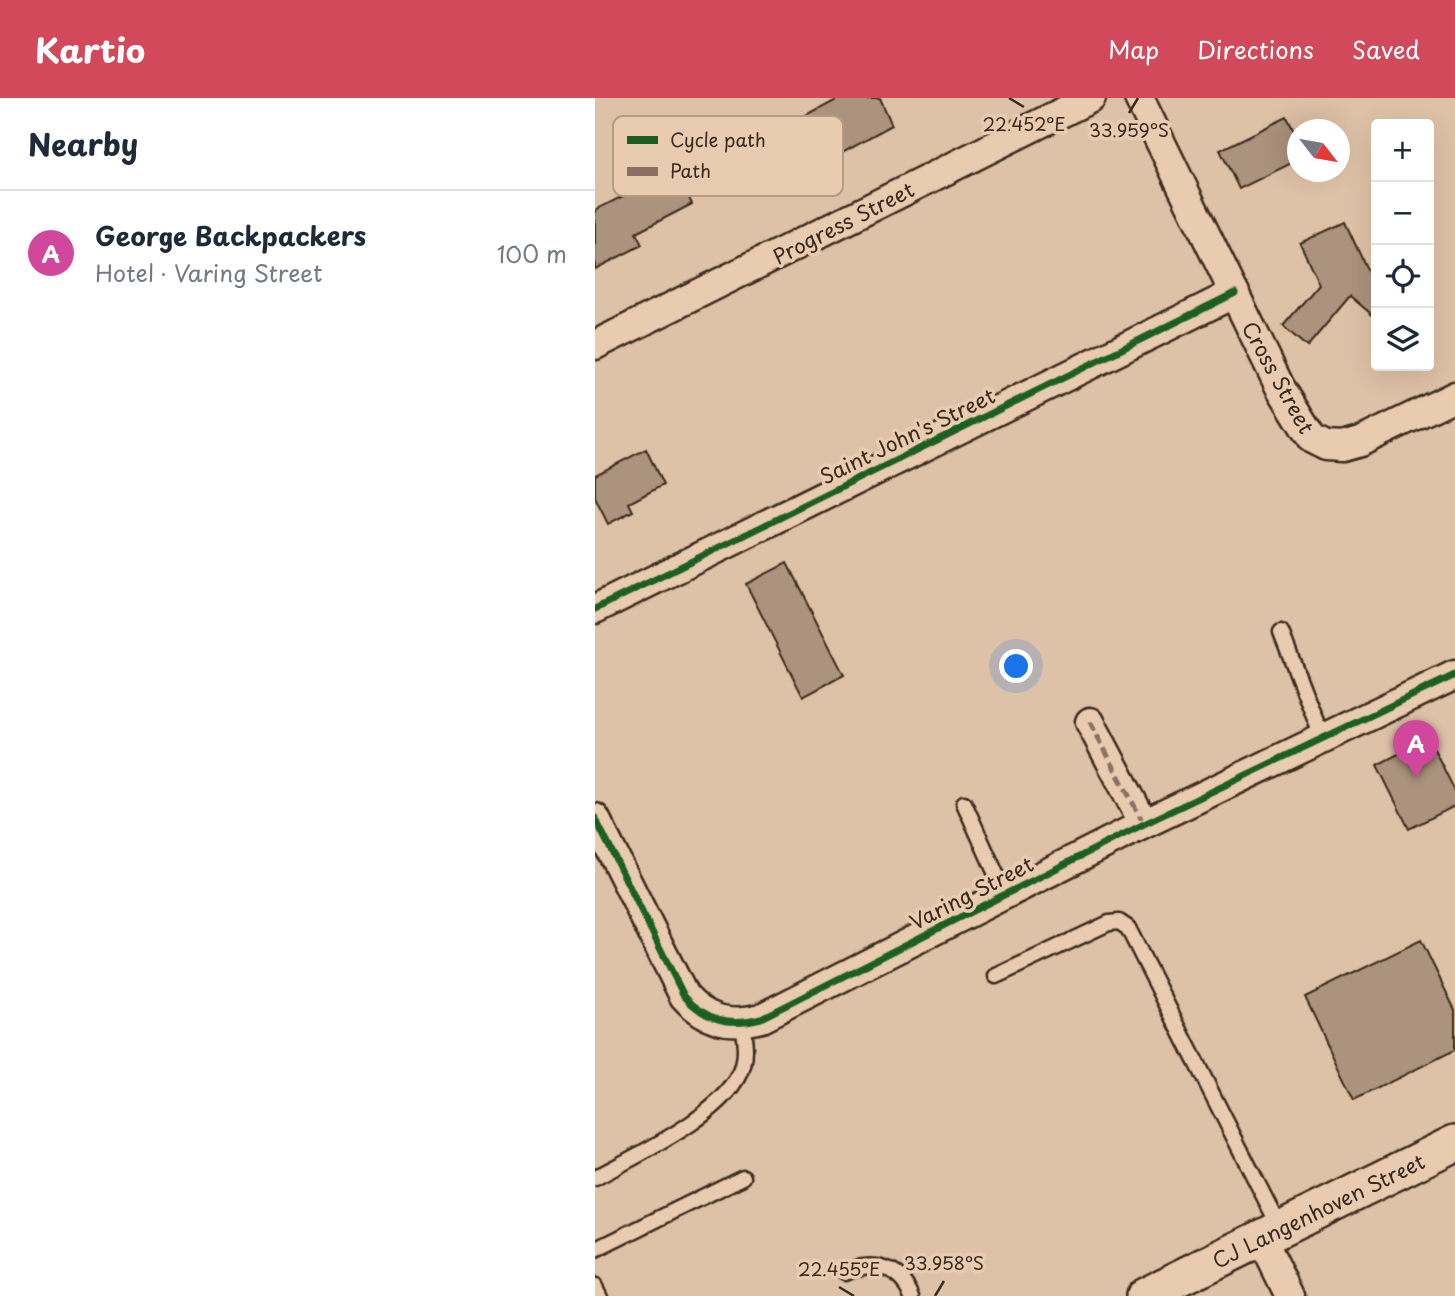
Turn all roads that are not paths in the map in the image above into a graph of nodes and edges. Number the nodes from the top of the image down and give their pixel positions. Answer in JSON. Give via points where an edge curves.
{"nodes":[{"id":1,"x":1091,"y":98,"type":"edge"},
{"id":2,"x":1139,"y":98,"type":"edge"},
{"id":3,"x":1234,"y":293,"type":"junction"},
{"id":4,"x":595,"y":345,"type":"edge"},
{"id":5,"x":1455,"y":396,"type":"edge"},
{"id":6,"x":595,"y":609,"type":"edge"},
{"id":7,"x":1281,"y":632,"type":"dead end"},
{"id":8,"x":1455,"y":674,"type":"edge"},
{"id":9,"x":1090,"y":722,"type":"dead end"},
{"id":10,"x":1322,"y":737,"type":"junction"},
{"id":11,"x":964,"y":803,"type":"dead end"},
{"id":12,"x":595,"y":818,"type":"edge"},
{"id":13,"x":1144,"y":824,"type":"junction"},
{"id":14,"x":1005,"y":894,"type":"junction"},
{"id":15,"x":996,"y":976,"type":"dead end"},
{"id":16,"x":742,"y":1023,"type":"junction"},
{"id":17,"x":1455,"y":1143,"type":"edge"},
{"id":18,"x":743,"y":1177,"type":"dead end"},
{"id":19,"x":595,"y":1178,"type":"edge"},
{"id":20,"x":1271,"y":1233,"type":"junction"},
{"id":21,"x":595,"y":1250,"type":"edge"},
{"id":22,"x":844,"y":1272,"type":"dead end"},
{"id":23,"x":595,"y":1286,"type":"edge"},
{"id":24,"x":600,"y":1296,"type":"edge"},
{"id":25,"x":913,"y":1296,"type":"edge"},
{"id":26,"x":1144,"y":1296,"type":"edge"},
{"id":27,"x":1290,"y":1296,"type":"edge"}],
"edges":[{"from":1,"to":4,"type":"street","name":"Progress Street"},
{"from":2,"to":3,"type":"street","name":"Cross Street"},
{"from":3,"to":5,"type":"street","name":"Cross Street","via":[[1301,425],[1312,439],[1326,446],[1360,442]]},
{"from":3,"to":6,"type":"street","name":"Saint John's Street"},
{"from":7,"to":10,"type":"lane"},
{"from":8,"to":10,"type":"street","name":"Varing Street"},
{"from":9,"to":13,"type":"street"},
{"from":10,"to":13,"type":"street","name":"Varing Street"},
{"from":11,"to":14,"type":"lane"},
{"from":12,"to":16,"type":"street","via":[[684,996],[722,1022]]},
{"from":13,"to":14,"type":"street","name":"Varing Street"},
{"from":14,"to":16,"type":"street","name":"Varing Street","via":[[761,1018]]},
{"from":15,"to":20,"type":"lane","via":[[1109,923],[1119,922],[1128,928]]},
{"from":16,"to":19,"type":"lane","via":[[743,1065],[728,1092],[678,1132]]},
{"from":17,"to":20,"type":"street","name":"CJ Langenhoven Street"},
{"from":18,"to":21,"type":"lane"},
{"from":20,"to":26,"type":"street","name":"CJ Langenhoven Street"},
{"from":20,"to":27,"type":"street"},
{"from":22,"to":25,"type":"lane","via":[[861,1265],[893,1271]]},
{"from":23,"to":24,"type":"lane"}]}
